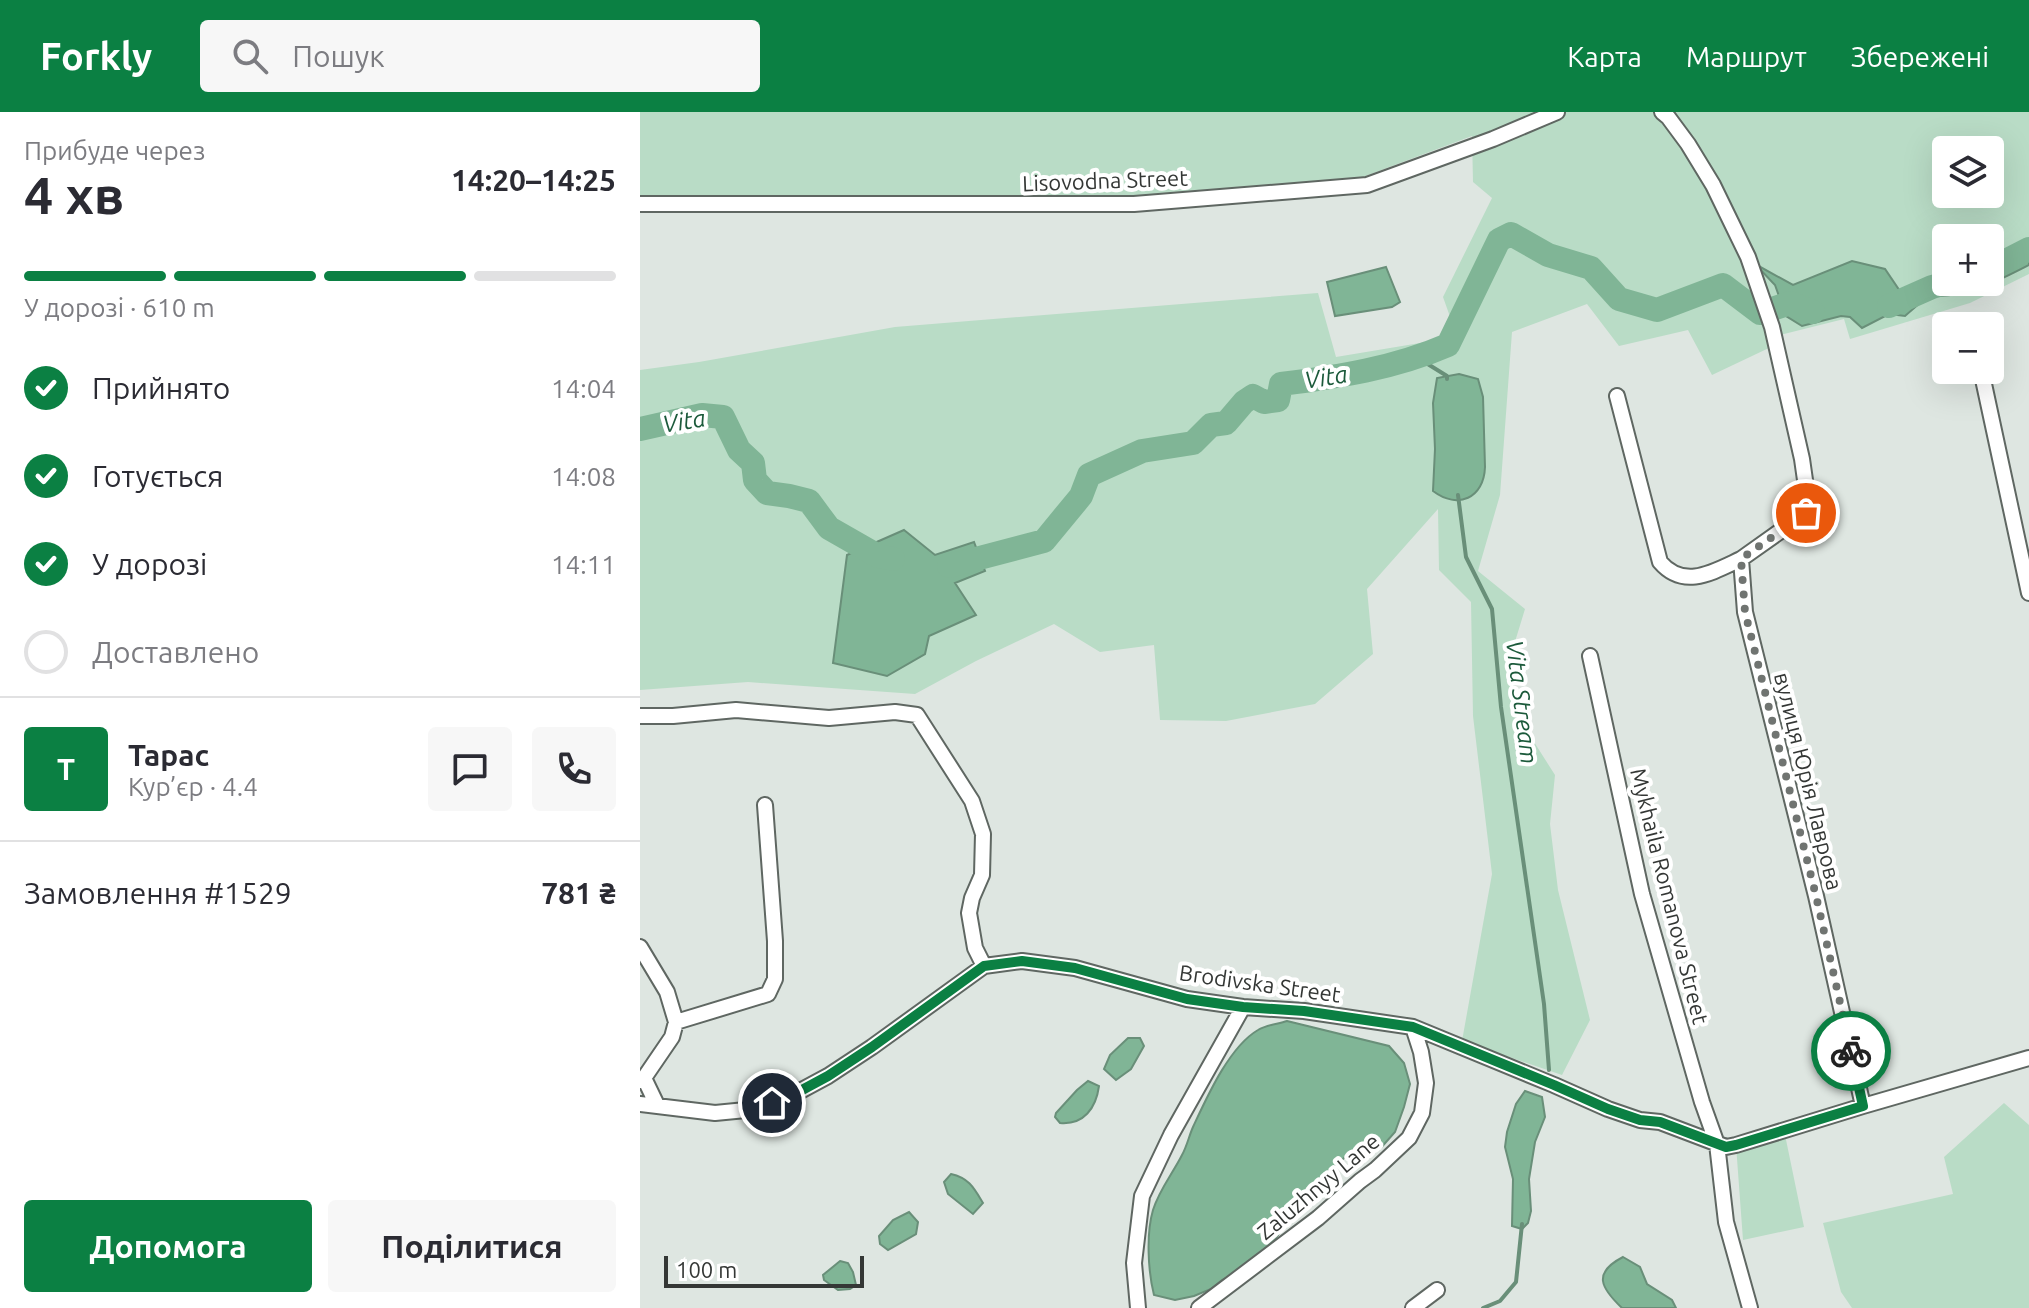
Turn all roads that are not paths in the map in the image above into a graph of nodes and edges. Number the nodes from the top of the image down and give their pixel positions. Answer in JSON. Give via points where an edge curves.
{"nodes":[{"id":1,"x":1557,"y":112,"type":"edge"},
{"id":2,"x":1662,"y":112,"type":"edge"},
{"id":3,"x":640,"y":204,"type":"edge"},
{"id":4,"x":1984,"y":384,"type":"edge"},
{"id":5,"x":1617,"y":396,"type":"dead end"},
{"id":6,"x":1741,"y":559,"type":"junction"},
{"id":7,"x":2029,"y":593,"type":"edge"},
{"id":8,"x":1590,"y":656,"type":"dead end"},
{"id":9,"x":640,"y":716,"type":"edge"},
{"id":10,"x":765,"y":805,"type":"dead end"},
{"id":11,"x":640,"y":947,"type":"edge"},
{"id":12,"x":984,"y":966,"type":"junction"},
{"id":13,"x":1243,"y":1007,"type":"junction"},
{"id":14,"x":676,"y":1022,"type":"junction"},
{"id":15,"x":1413,"y":1027,"type":"junction"},
{"id":16,"x":2029,"y":1058,"type":"edge"},
{"id":17,"x":642,"y":1080,"type":"edge"},
{"id":18,"x":640,"y":1104,"type":"edge"},
{"id":19,"x":657,"y":1105,"type":"junction"},
{"id":20,"x":1863,"y":1106,"type":"junction"},
{"id":21,"x":1717,"y":1144,"type":"junction"},
{"id":22,"x":1437,"y":1290,"type":"dead end"},
{"id":23,"x":1138,"y":1308,"type":"edge"},
{"id":24,"x":1199,"y":1308,"type":"edge"},
{"id":25,"x":1413,"y":1308,"type":"edge"},
{"id":26,"x":1750,"y":1308,"type":"edge"}],
"edges":[{"from":1,"to":3,"type":"street","name":"Lisovodna Street","via":[[1367,185],[1134,204]]},
{"from":2,"to":6,"type":"street","via":[[1713,185],[1748,257],[1772,327],[1802,459],[1806,513]]},
{"from":4,"to":7,"type":"street"},
{"from":5,"to":6,"type":"street","via":[[1660,562],[1674,575],[1694,577]]},
{"from":6,"to":20,"type":"street","name":"вулиця Юрія Лаврова","via":[[1745,612]]},
{"from":8,"to":21,"type":"street","name":"Mykhaila Romanova Street","via":[[1642,894]]},
{"from":9,"to":12,"type":"street","via":[[736,710],[829,718],[917,715],[972,801],[983,834],[982,875],[969,913]]},
{"from":10,"to":14,"type":"street","via":[[775,979],[768,994]]},
{"from":11,"to":14,"type":"street","via":[[667,992]]},
{"from":12,"to":13,"type":"street","name":"Brodivska Street","via":[[1022,961],[1075,968],[1187,999]]},
{"from":12,"to":19,"type":"street","name":"Brodivska Street","via":[[872,1047],[789,1097],[756,1109],[715,1113]]},
{"from":13,"to":15,"type":"street","name":"Brodivska Street"},
{"from":13,"to":23,"type":"street","via":[[1142,1196],[1134,1263]]},
{"from":14,"to":17,"type":"street","via":[[672,1037]]},
{"from":15,"to":21,"type":"street","name":"Brodivska Street","via":[[1608,1109]]},
{"from":15,"to":24,"type":"street","name":"Zaluzhnyy Lane","via":[[1426,1083],[1422,1113],[1409,1138],[1318,1218]]},
{"from":16,"to":20,"type":"street","name":"Brodivska Street"},
{"from":17,"to":19,"type":"street"},
{"from":18,"to":19,"type":"street","name":"Brodivska Street"},
{"from":20,"to":21,"type":"street","name":"Brodivska Street","via":[[1736,1145]]},
{"from":21,"to":26,"type":"street","name":"Mykhaila Romanova Street","via":[[1726,1222]]},
{"from":22,"to":25,"type":"street"}]}
